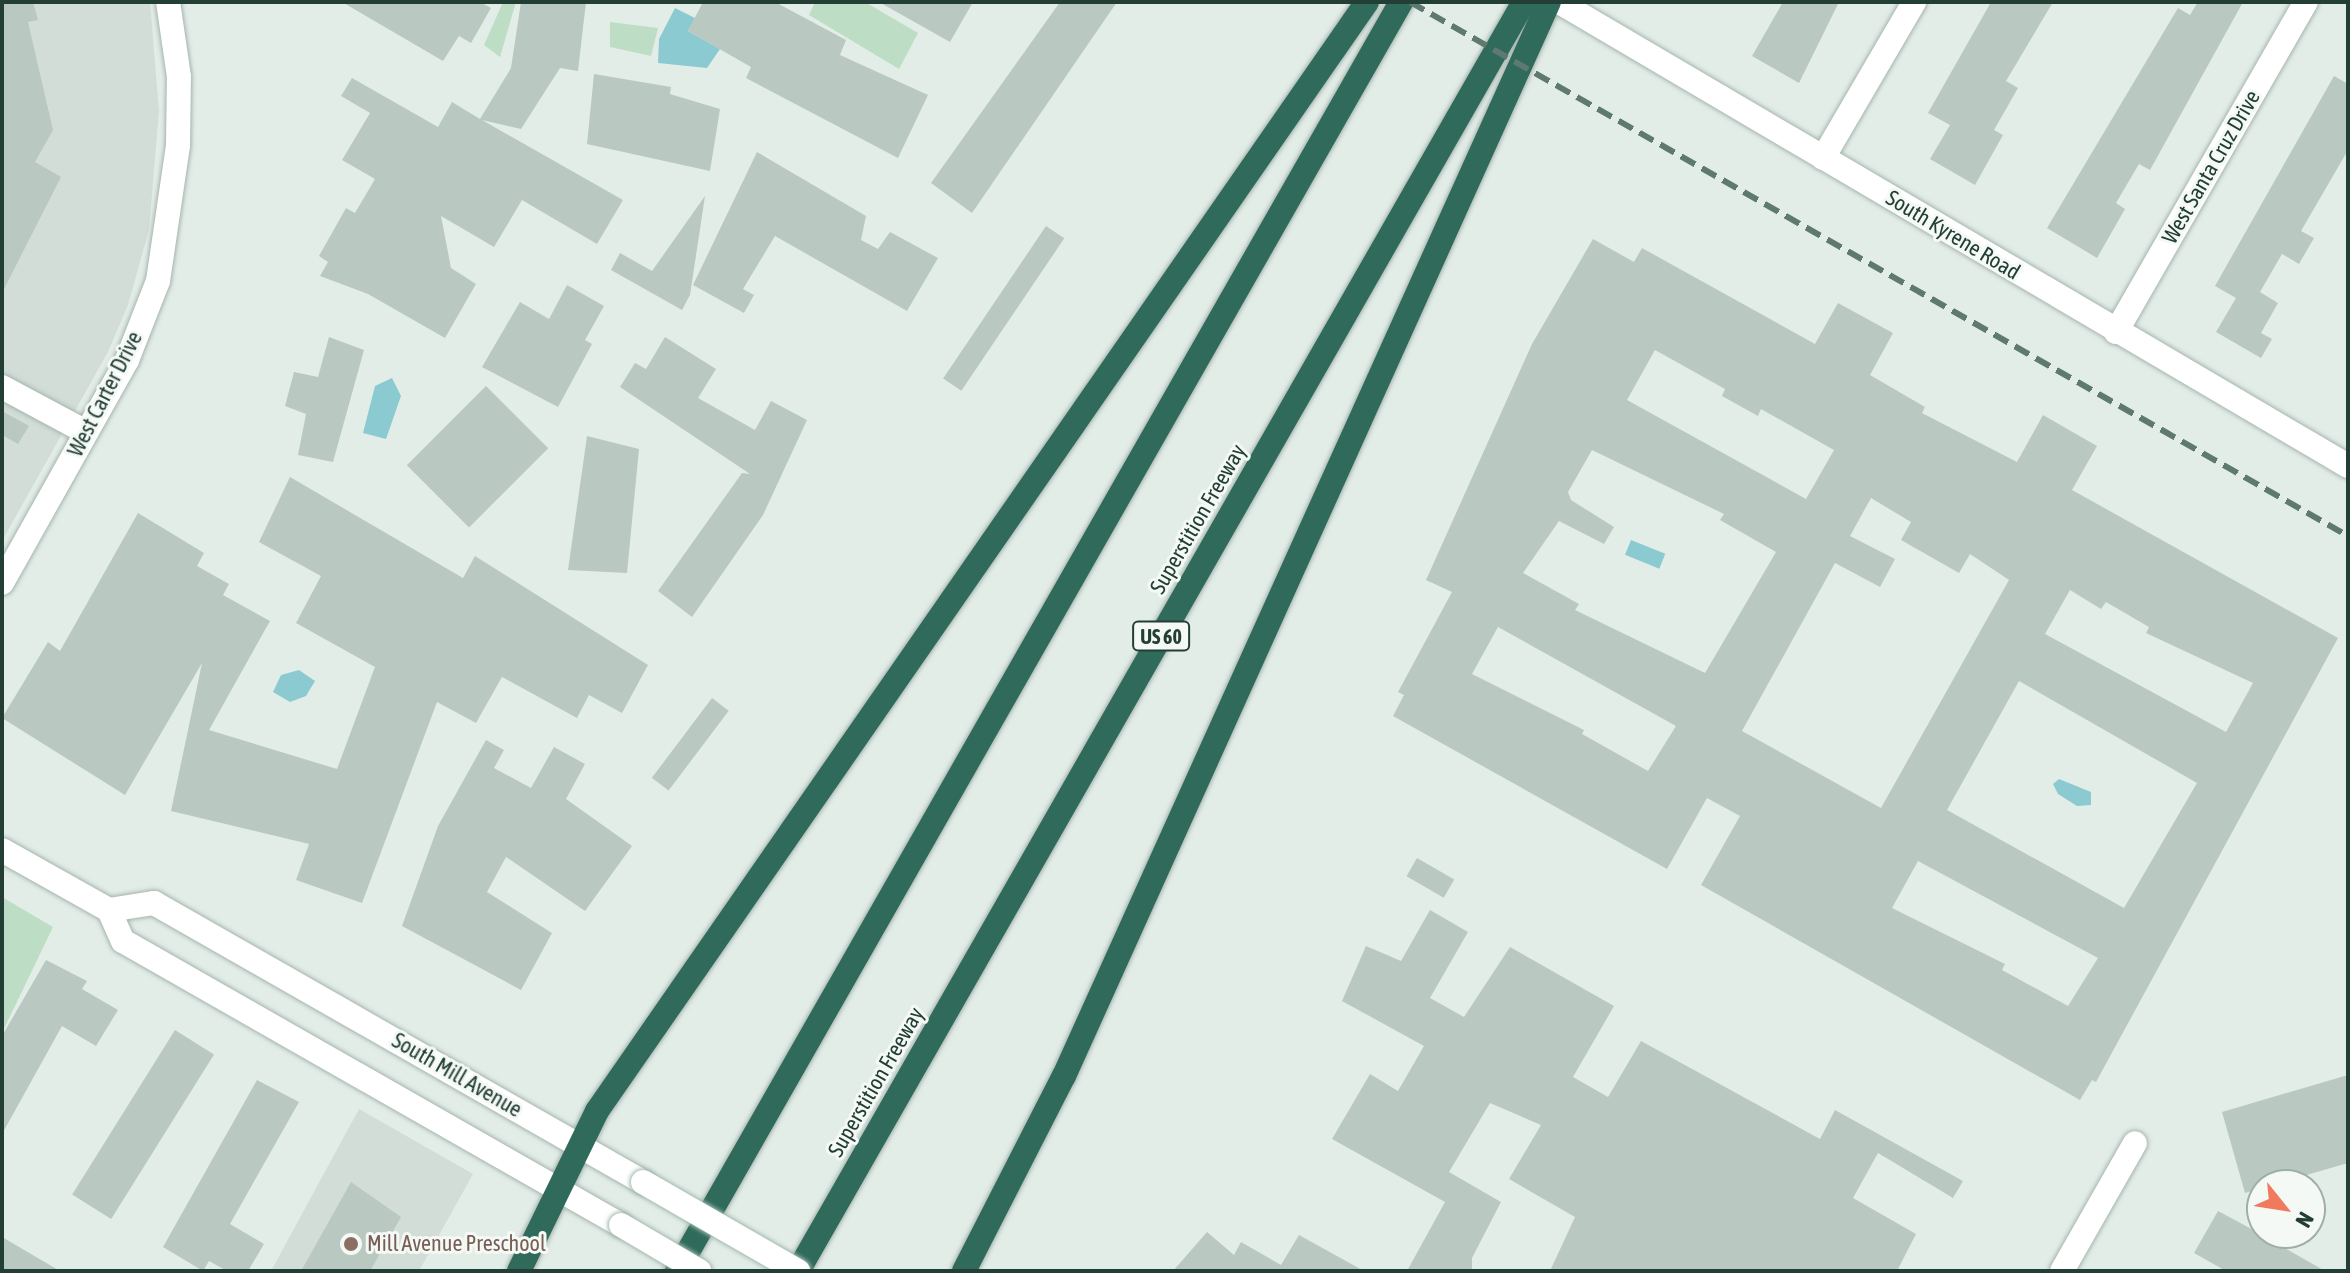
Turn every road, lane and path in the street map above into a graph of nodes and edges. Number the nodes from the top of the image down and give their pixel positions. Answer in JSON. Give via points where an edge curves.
{"nodes":[{"id":1,"x":168,"y":2,"type":"edge"},
{"id":2,"x":1367,"y":2,"type":"edge"},
{"id":3,"x":1401,"y":2,"type":"edge"},
{"id":4,"x":1524,"y":2,"type":"edge"},
{"id":5,"x":1549,"y":2,"type":"edge"},
{"id":6,"x":1559,"y":2,"type":"edge"},
{"id":7,"x":1914,"y":2,"type":"edge"},
{"id":8,"x":2306,"y":2,"type":"edge"},
{"id":9,"x":1823,"y":158,"type":"junction"},
{"id":10,"x":2116,"y":332,"type":"junction"},
{"id":11,"x":2,"y":387,"type":"edge"},
{"id":12,"x":86,"y":432,"type":"junction"},
{"id":13,"x":2348,"y":466,"type":"edge"},
{"id":14,"x":2,"y":583,"type":"edge"},
{"id":15,"x":2,"y":850,"type":"edge"},
{"id":16,"x":109,"y":910,"type":"junction"},
{"id":17,"x":2135,"y":1143,"type":"dead end"},
{"id":18,"x":578,"y":1145,"type":"junction"},
{"id":19,"x":555,"y":1187,"type":"junction"},
{"id":20,"x":519,"y":1271,"type":"edge"},
{"id":21,"x":677,"y":1271,"type":"edge"},
{"id":22,"x":699,"y":1271,"type":"edge"},
{"id":23,"x":798,"y":1271,"type":"edge"},
{"id":24,"x":964,"y":1271,"type":"edge"},
{"id":25,"x":2062,"y":1271,"type":"edge"}],
"edges":[{"from":1,"to":12,"type":"street","name":"West Carter Drive","via":[[179,77],[174,210],[158,281],[127,360]]},
{"from":2,"to":18,"type":"highway","via":[[784,837]]},
{"from":3,"to":21,"type":"highway"},
{"from":4,"to":23,"type":"highway","name":"Superstition Freeway","number":"US 60"},
{"from":5,"to":24,"type":"highway","via":[[1064,1076]]},
{"from":6,"to":9,"type":"street","name":"South Kyrene Road"},
{"from":7,"to":9,"type":"street"},
{"from":8,"to":10,"type":"street","name":"West Santa Cruz Drive"},
{"from":9,"to":10,"type":"street","name":"South Kyrene Road"},
{"from":10,"to":13,"type":"street","name":"South Kyrene Road"},
{"from":11,"to":12,"type":"street"},
{"from":12,"to":14,"type":"street","name":"West Carter Drive"},
{"from":15,"to":16,"type":"street"},
{"from":16,"to":18,"type":"street","name":"South Mill Avenue","via":[[154,903]]},
{"from":16,"to":19,"type":"street","via":[[123,941]]},
{"from":17,"to":25,"type":"street"},
{"from":18,"to":19,"type":"highway"},
{"from":18,"to":23,"type":"street","name":"South Mill Avenue","bridge":true},
{"from":19,"to":20,"type":"highway"},
{"from":19,"to":22,"type":"street","bridge":true}]}
